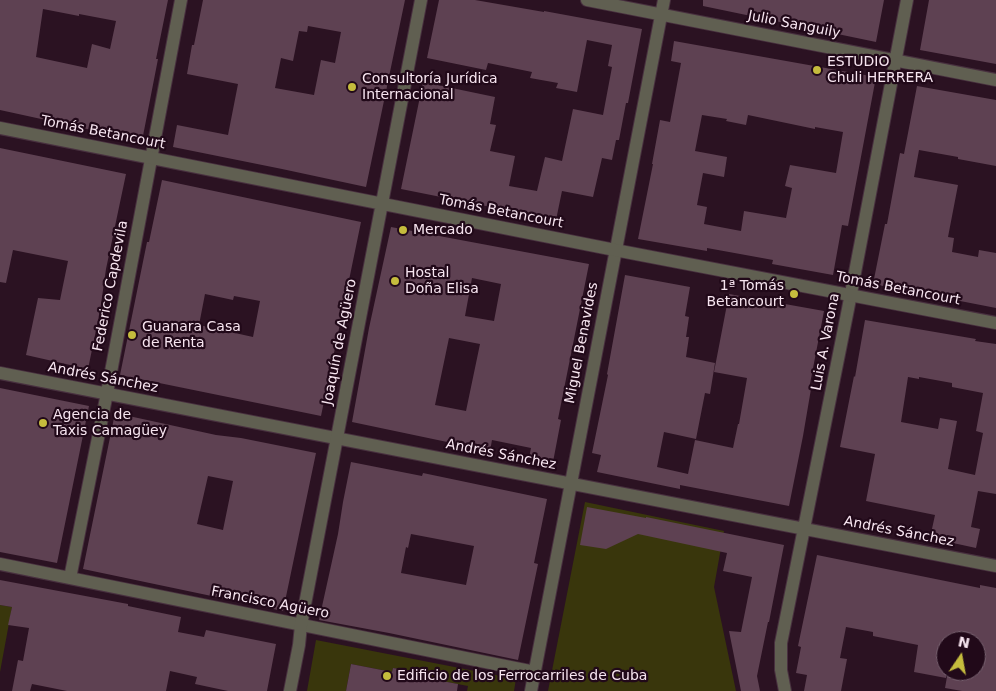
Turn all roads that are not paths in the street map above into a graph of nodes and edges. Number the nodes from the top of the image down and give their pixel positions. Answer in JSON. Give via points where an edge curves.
{"nodes":[{"id":1,"x":181,"y":0,"type":"edge"},
{"id":2,"x":421,"y":0,"type":"edge"},
{"id":3,"x":587,"y":0,"type":"edge"},
{"id":4,"x":664,"y":0,"type":"edge"},
{"id":5,"x":907,"y":0,"type":"edge"},
{"id":6,"x":661,"y":14,"type":"junction"},
{"id":7,"x":896,"y":60,"type":"junction"},
{"id":8,"x":996,"y":80,"type":"edge"},
{"id":9,"x":0,"y":128,"type":"edge"},
{"id":10,"x":151,"y":158,"type":"junction"},
{"id":11,"x":382,"y":203,"type":"junction"},
{"id":12,"x":615,"y":250,"type":"junction"},
{"id":13,"x":851,"y":295,"type":"junction"},
{"id":14,"x":996,"y":323,"type":"edge"},
{"id":15,"x":0,"y":373,"type":"edge"},
{"id":16,"x":107,"y":393,"type":"junction"},
{"id":17,"x":336,"y":438,"type":"junction"},
{"id":18,"x":571,"y":484,"type":"junction"},
{"id":19,"x":804,"y":528,"type":"junction"},
{"id":20,"x":0,"y":564,"type":"edge"},
{"id":21,"x":996,"y":566,"type":"edge"},
{"id":22,"x":70,"y":578,"type":"junction"},
{"id":23,"x":300,"y":625,"type":"junction"},
{"id":24,"x":535,"y":672,"type":"junction"},
{"id":25,"x":290,"y":691,"type":"edge"},
{"id":26,"x":531,"y":691,"type":"edge"},
{"id":27,"x":785,"y":691,"type":"edge"}],
"edges":[{"from":1,"to":10,"type":"street","name":"Federico Capdevila"},
{"from":2,"to":11,"type":"street","name":"Joaquín de Agüero"},
{"from":3,"to":6,"type":"street","name":"Julio Sanguily"},
{"from":4,"to":6,"type":"street","name":"Miguel Benavides"},
{"from":5,"to":7,"type":"street","name":"Luis A. Varona"},
{"from":6,"to":7,"type":"street","name":"Julio Sanguily"},
{"from":6,"to":12,"type":"street","name":"Miguel Benavides"},
{"from":7,"to":8,"type":"street","name":"Julio Sanguily"},
{"from":7,"to":13,"type":"street","name":"Luis A. Varona"},
{"from":9,"to":10,"type":"street","name":"Tomás Betancourt"},
{"from":10,"to":11,"type":"street","name":"Tomás Betancourt"},
{"from":10,"to":16,"type":"street","name":"Federico Capdevila"},
{"from":11,"to":12,"type":"street","name":"Tomás Betancourt"},
{"from":11,"to":17,"type":"street","name":"Joaquín de Agüero"},
{"from":12,"to":13,"type":"street","name":"Tomás Betancourt"},
{"from":12,"to":18,"type":"street","name":"Miguel Benavides"},
{"from":13,"to":14,"type":"street","name":"Tomás Betancourt"},
{"from":13,"to":19,"type":"street","name":"Luis A. Varona"},
{"from":15,"to":16,"type":"street","name":"Andrés Sánchez"},
{"from":16,"to":17,"type":"street","name":"Andrés Sánchez"},
{"from":16,"to":22,"type":"street","name":"Federico Capdevila"},
{"from":17,"to":18,"type":"street","name":"Andrés Sánchez"},
{"from":17,"to":23,"type":"street","name":"Joaquín de Agüero"},
{"from":18,"to":19,"type":"street","name":"Andrés Sánchez"},
{"from":18,"to":24,"type":"street","name":"Miguel Benavides"},
{"from":19,"to":21,"type":"street","name":"Andrés Sánchez"},
{"from":19,"to":27,"type":"street","name":"Luis A. Varona","via":[[782,644],[781,670]]},
{"from":20,"to":22,"type":"street","name":"Francisco Agüero"},
{"from":22,"to":23,"type":"street","name":"Francisco Agüero"},
{"from":23,"to":24,"type":"street","name":"Francisco Agüero"},
{"from":23,"to":25,"type":"street","name":"Joaquín de Agüero"},
{"from":24,"to":26,"type":"street","name":"Miguel Benavides"}]}
